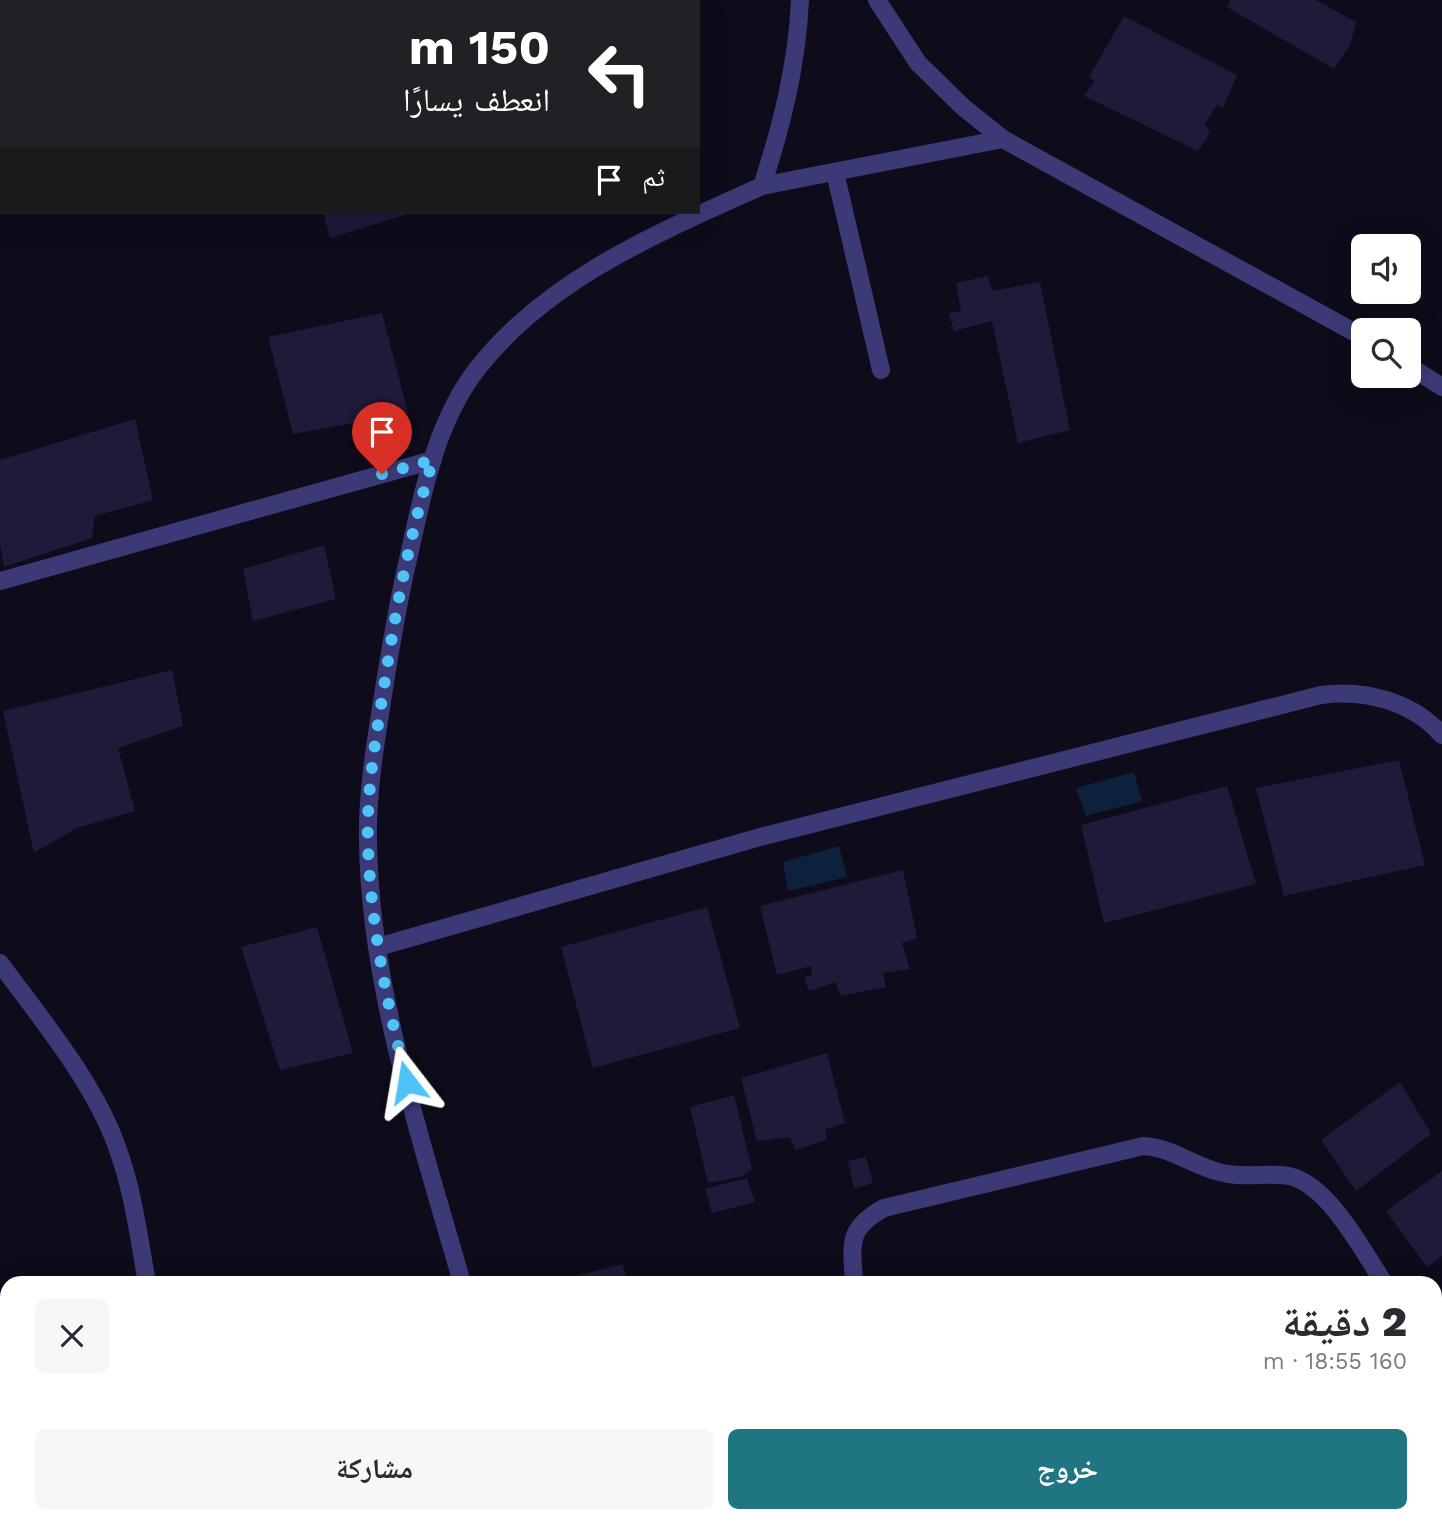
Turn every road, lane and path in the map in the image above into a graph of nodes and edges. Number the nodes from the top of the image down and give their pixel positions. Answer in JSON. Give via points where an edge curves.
{"nodes":[{"id":1,"x":800,"y":0,"type":"edge"},
{"id":2,"x":877,"y":0,"type":"edge"},
{"id":3,"x":1003,"y":139,"type":"junction"},
{"id":4,"x":835,"y":172,"type":"junction"},
{"id":5,"x":762,"y":186,"type":"junction"},
{"id":6,"x":1351,"y":330,"type":"edge"},
{"id":7,"x":881,"y":370,"type":"dead end"},
{"id":8,"x":1421,"y":374,"type":"edge"},
{"id":9,"x":1442,"y":387,"type":"edge"},
{"id":10,"x":433,"y":460,"type":"junction"},
{"id":11,"x":0,"y":581,"type":"edge"},
{"id":12,"x":1442,"y":736,"type":"edge"},
{"id":13,"x":377,"y":947,"type":"junction"},
{"id":14,"x":0,"y":963,"type":"edge"},
{"id":15,"x":146,"y":1276,"type":"edge"},
{"id":16,"x":460,"y":1276,"type":"edge"},
{"id":17,"x":854,"y":1276,"type":"edge"},
{"id":18,"x":1379,"y":1276,"type":"edge"}],
"edges":[{"from":1,"to":5,"type":"street","via":[[786,108]]},
{"from":2,"to":3,"type":"street","via":[[918,63]]},
{"from":3,"to":4,"type":"street"},
{"from":3,"to":6,"type":"street"},
{"from":4,"to":5,"type":"street"},
{"from":4,"to":7,"type":"street"},
{"from":5,"to":10,"type":"street","via":[[627,250],[540,306],[477,370],[451,414]]},
{"from":8,"to":9,"type":"street"},
{"from":10,"to":11,"type":"street"},
{"from":10,"to":13,"type":"street","via":[[394,622],[373,768],[368,844]]},
{"from":12,"to":13,"type":"street","via":[[1419,717],[1368,694],[1321,695],[764,836]]},
{"from":13,"to":16,"type":"street","via":[[388,1009]]},
{"from":14,"to":15,"type":"street","via":[[82,1079],[113,1136]]},
{"from":17,"to":18,"type":"street","via":[[855,1231],[868,1216],[884,1208],[1143,1146],[1158,1147],[1219,1172],[1289,1176],[1310,1185],[1329,1202]]}]}
